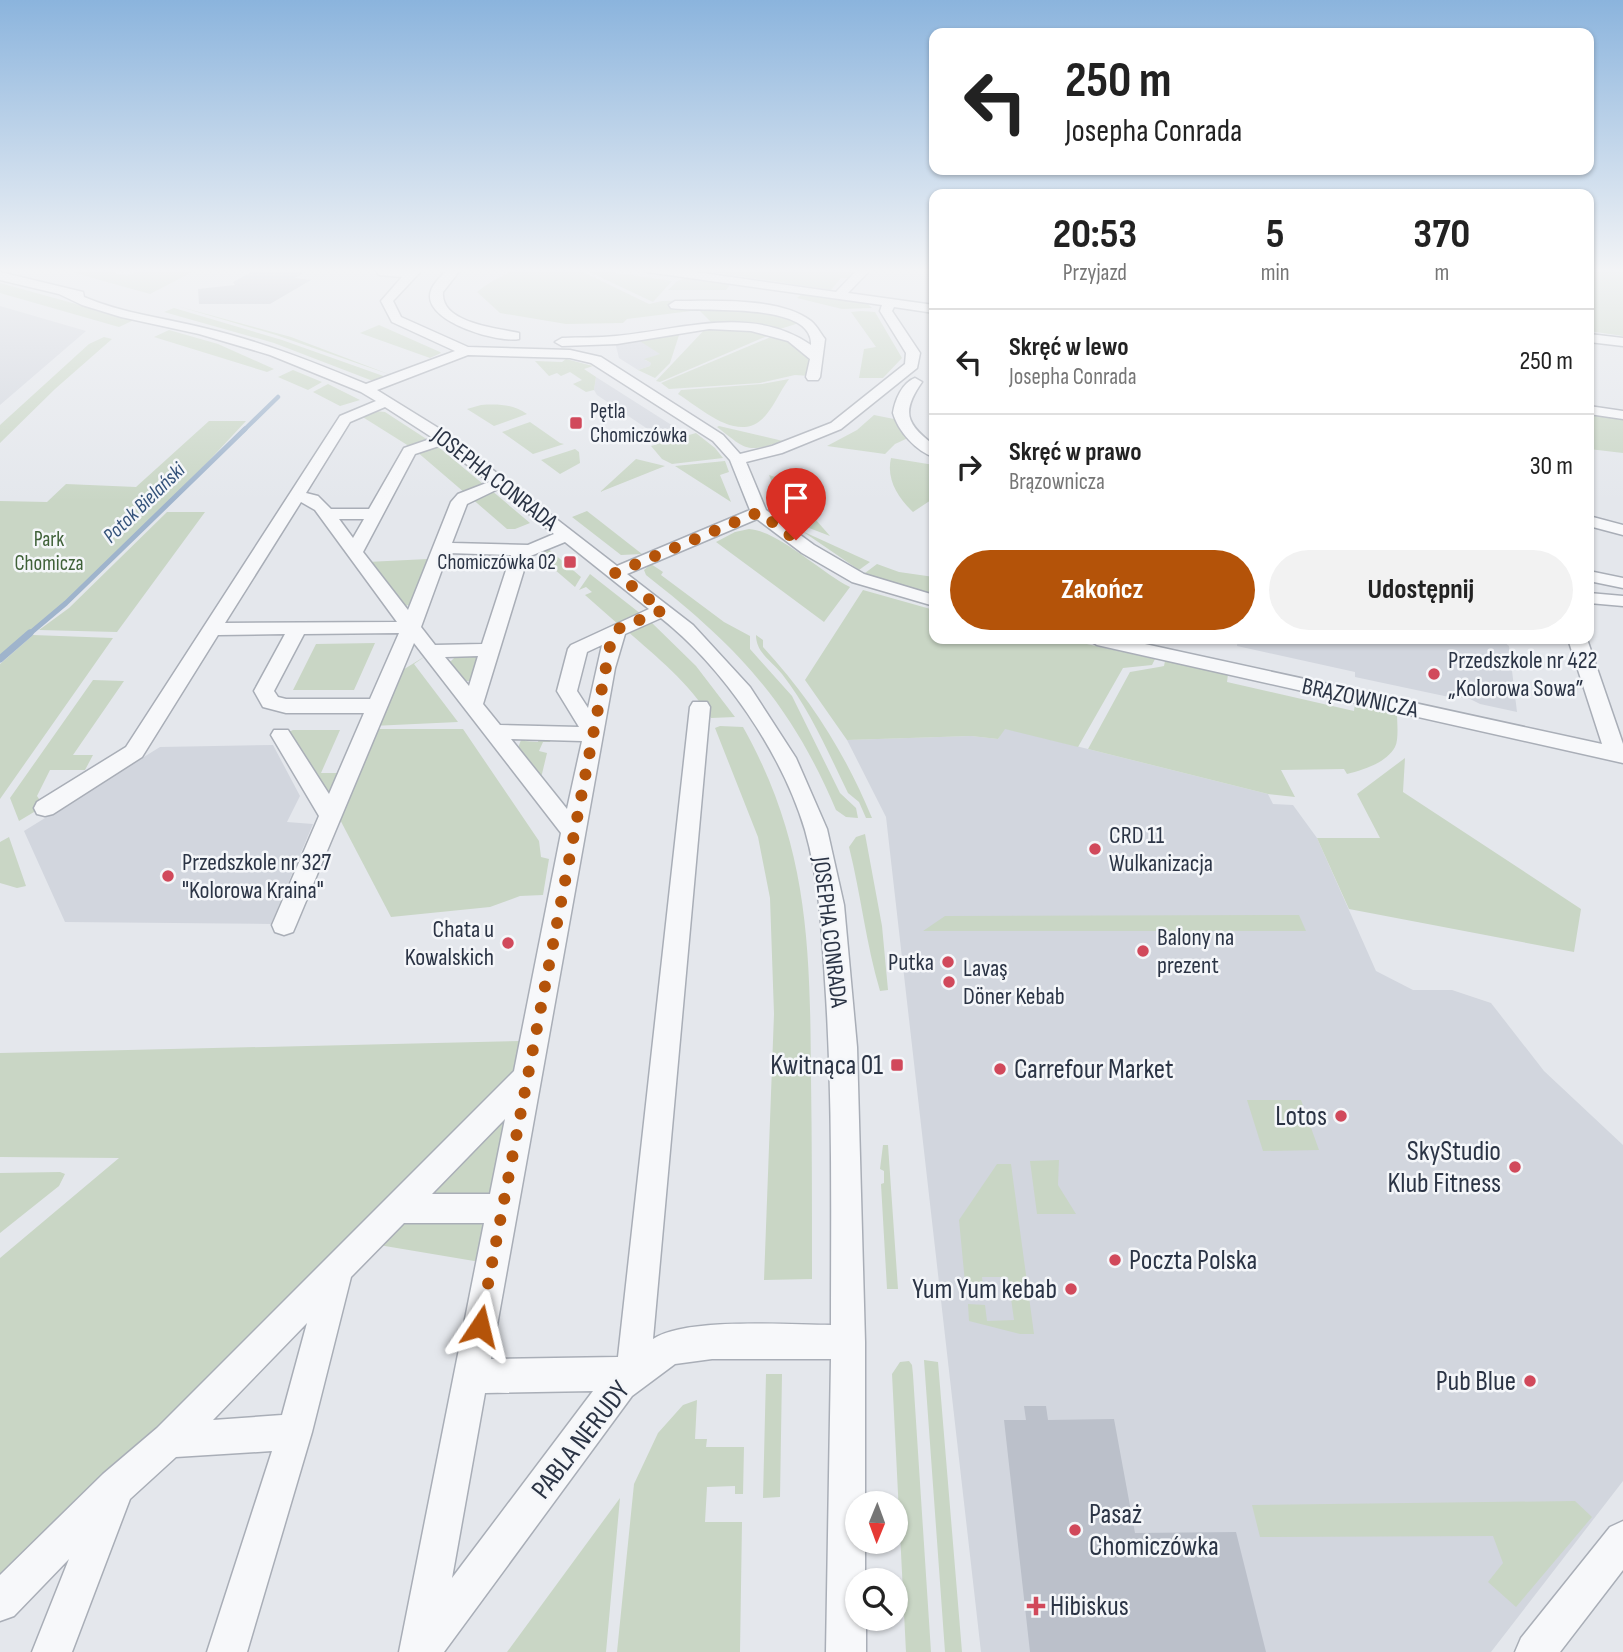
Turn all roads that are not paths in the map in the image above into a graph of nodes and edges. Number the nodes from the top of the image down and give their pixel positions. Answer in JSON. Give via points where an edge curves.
{"nodes":[{"id":1,"x":252,"y":346,"type":"edge"},
{"id":2,"x":456,"y":346,"type":"edge"},
{"id":3,"x":507,"y":346,"type":"edge"},
{"id":4,"x":803,"y":346,"type":"edge"},
{"id":5,"x":820,"y":346,"type":"edge"},
{"id":6,"x":908,"y":346,"type":"edge"},
{"id":7,"x":466,"y":351,"type":"junction"},
{"id":8,"x":503,"y":351,"type":"junction"},
{"id":9,"x":817,"y":359,"type":"junction"},
{"id":10,"x":813,"y":377,"type":"dead end"},
{"id":11,"x":894,"y":379,"type":"junction"},
{"id":12,"x":915,"y":382,"type":"junction"},
{"id":13,"x":929,"y":384,"type":"edge"},
{"id":14,"x":366,"y":389,"type":"junction"},
{"id":15,"x":388,"y":401,"type":"junction"},
{"id":16,"x":1594,"y":411,"type":"edge"},
{"id":17,"x":1623,"y":415,"type":"edge"},
{"id":18,"x":444,"y":439,"type":"junction"},
{"id":19,"x":929,"y":448,"type":"edge"},
{"id":20,"x":737,"y":458,"type":"junction"},
{"id":21,"x":500,"y":483,"type":"junction"},
{"id":22,"x":297,"y":496,"type":"junction"},
{"id":23,"x":759,"y":512,"type":"junction"},
{"id":24,"x":325,"y":514,"type":"junction"},
{"id":25,"x":375,"y":514,"type":"junction"},
{"id":26,"x":1594,"y":522,"type":"edge"},
{"id":27,"x":1623,"y":530,"type":"edge"},
{"id":28,"x":567,"y":535,"type":"junction"},
{"id":29,"x":441,"y":548,"type":"junction"},
{"id":30,"x":528,"y":550,"type":"junction"},
{"id":31,"x":354,"y":553,"type":"junction"},
{"id":32,"x":615,"y":573,"type":"junction"},
{"id":33,"x":1594,"y":577,"type":"edge"},
{"id":34,"x":1623,"y":583,"type":"edge"},
{"id":35,"x":1594,"y":598,"type":"edge"},
{"id":36,"x":929,"y":599,"type":"edge"},
{"id":37,"x":1623,"y":601,"type":"edge"},
{"id":38,"x":663,"y":610,"type":"junction"},
{"id":39,"x":411,"y":627,"type":"junction"},
{"id":40,"x":212,"y":629,"type":"junction"},
{"id":41,"x":297,"y":629,"type":"junction"},
{"id":42,"x":618,"y":629,"type":"junction"},
{"id":43,"x":1140,"y":644,"type":"edge"},
{"id":44,"x":1580,"y":644,"type":"edge"},
{"id":45,"x":490,"y":650,"type":"junction"},
{"id":46,"x":431,"y":651,"type":"junction"},
{"id":47,"x":473,"y":704,"type":"junction"},
{"id":48,"x":377,"y":706,"type":"junction"},
{"id":49,"x":700,"y":707,"type":"dead end"},
{"id":50,"x":495,"y":732,"type":"junction"},
{"id":51,"x":594,"y":734,"type":"junction"},
{"id":52,"x":281,"y":735,"type":"dead end"},
{"id":53,"x":1619,"y":755,"type":"edge"},
{"id":54,"x":45,"y":808,"type":"dead end"},
{"id":55,"x":330,"y":815,"type":"junction"},
{"id":56,"x":573,"y":832,"type":"junction"},
{"id":57,"x":284,"y":925,"type":"dead end"},
{"id":58,"x":527,"y":1077,"type":"junction"},
{"id":59,"x":397,"y":1208,"type":"junction"},
{"id":60,"x":502,"y":1209,"type":"junction"},
{"id":61,"x":338,"y":1267,"type":"junction"},
{"id":62,"x":848,"y":1342,"type":"junction"},
{"id":63,"x":633,"y":1374,"type":"junction"},
{"id":64,"x":471,"y":1376,"type":"junction"},
{"id":65,"x":295,"y":1432,"type":"junction"},
{"id":66,"x":169,"y":1440,"type":"junction"},
{"id":67,"x":116,"y":1487,"type":"junction"},
{"id":68,"x":1623,"y":1540,"type":"edge"},
{"id":69,"x":0,"y":1602,"type":"edge"},
{"id":70,"x":52,"y":1652,"type":"edge"},
{"id":71,"x":227,"y":1652,"type":"edge"},
{"id":72,"x":420,"y":1652,"type":"edge"},
{"id":73,"x":846,"y":1652,"type":"edge"},
{"id":74,"x":1535,"y":1652,"type":"edge"}],
"edges":[{"from":1,"to":14,"type":"street","name":"JOSEPHA CONRADA"},
{"from":2,"to":7,"type":"street"},
{"from":3,"to":8,"type":"street"},
{"from":4,"to":9,"type":"street"},
{"from":5,"to":9,"type":"street"},
{"from":6,"to":11,"type":"street","via":[[915,358]]},
{"from":7,"to":8,"type":"street"},
{"from":7,"to":14,"type":"street"},
{"from":8,"to":20,"type":"street","via":[[596,360],[718,438]]},
{"from":9,"to":10,"type":"street"},
{"from":11,"to":12,"type":"street"},
{"from":11,"to":20,"type":"street","via":[[821,433],[777,450]]},
{"from":12,"to":13,"type":"street"},
{"from":12,"to":19,"type":"street","via":[[900,404],[900,416]]},
{"from":14,"to":15,"type":"street","name":"JOSEPHA CONRADA"},
{"from":15,"to":18,"type":"street","name":"JOSEPHA CONRADA"},
{"from":15,"to":22,"type":"street","via":[[345,419]]},
{"from":16,"to":17,"type":"street"},
{"from":18,"to":21,"type":"street","name":"JOSEPHA CONRADA"},
{"from":18,"to":25,"type":"street","via":[[409,451]]},
{"from":20,"to":23,"type":"street"},
{"from":21,"to":28,"type":"street","name":"JOSEPHA CONRADA"},
{"from":21,"to":29,"type":"street","via":[[459,502]]},
{"from":22,"to":24,"type":"street","via":[[313,499]]},
{"from":22,"to":40,"type":"street"},
{"from":23,"to":32,"type":"street"},
{"from":23,"to":36,"type":"street","via":[[845,573]]},
{"from":24,"to":25,"type":"street"},
{"from":24,"to":31,"type":"street"},
{"from":25,"to":31,"type":"street"},
{"from":26,"to":27,"type":"street"},
{"from":28,"to":30,"type":"street"},
{"from":28,"to":32,"type":"street","name":"JOSEPHA CONRADA"},
{"from":29,"to":30,"type":"street"},
{"from":29,"to":39,"type":"street"},
{"from":30,"to":45,"type":"street","via":[[520,554]]},
{"from":31,"to":39,"type":"street"},
{"from":32,"to":38,"type":"street","name":"JOSEPHA CONRADA"},
{"from":33,"to":34,"type":"street"},
{"from":35,"to":37,"type":"street"},
{"from":38,"to":42,"type":"street"},
{"from":38,"to":62,"type":"street","name":"JOSEPHA CONRADA","via":[[724,668],[763,719],[816,829],[832,905],[843,1047]]},
{"from":39,"to":41,"type":"street"},
{"from":39,"to":46,"type":"street"},
{"from":39,"to":48,"type":"street"},
{"from":40,"to":41,"type":"street"},
{"from":40,"to":54,"type":"street","via":[[134,752]]},
{"from":41,"to":48,"type":"street","via":[[264,691],[270,702]]},
{"from":42,"to":51,"type":"street","via":[[603,676]]},
{"from":42,"to":51,"type":"street","via":[[578,649],[567,691]]},
{"from":43,"to":53,"type":"street","name":"BRĄZOWNICZA"},
{"from":44,"to":53,"type":"street"},
{"from":45,"to":46,"type":"street"},
{"from":45,"to":47,"type":"street"},
{"from":46,"to":47,"type":"street"},
{"from":47,"to":50,"type":"street"},
{"from":48,"to":55,"type":"street"},
{"from":49,"to":63,"type":"street"},
{"from":50,"to":51,"type":"street"},
{"from":50,"to":56,"type":"street"},
{"from":51,"to":56,"type":"street"},
{"from":52,"to":55,"type":"street"},
{"from":55,"to":57,"type":"street"},
{"from":56,"to":58,"type":"street"},
{"from":58,"to":59,"type":"street"},
{"from":58,"to":60,"type":"street"},
{"from":59,"to":60,"type":"street"},
{"from":59,"to":61,"type":"street"},
{"from":60,"to":64,"type":"street"},
{"from":61,"to":65,"type":"street"},
{"from":61,"to":66,"type":"street"},
{"from":62,"to":63,"type":"street","name":"PABLA NERUDY","via":[[712,1342],[668,1348]]},
{"from":62,"to":73,"type":"street","name":"JOSEPHA CONRADA"},
{"from":63,"to":64,"type":"street"},
{"from":63,"to":72,"type":"street","name":"PABLA NERUDY","via":[[620,1384]]},
{"from":64,"to":72,"type":"street"},
{"from":65,"to":66,"type":"street"},
{"from":65,"to":71,"type":"street"},
{"from":66,"to":67,"type":"street"},
{"from":67,"to":69,"type":"street"},
{"from":67,"to":70,"type":"street"},
{"from":68,"to":74,"type":"street"}]}
